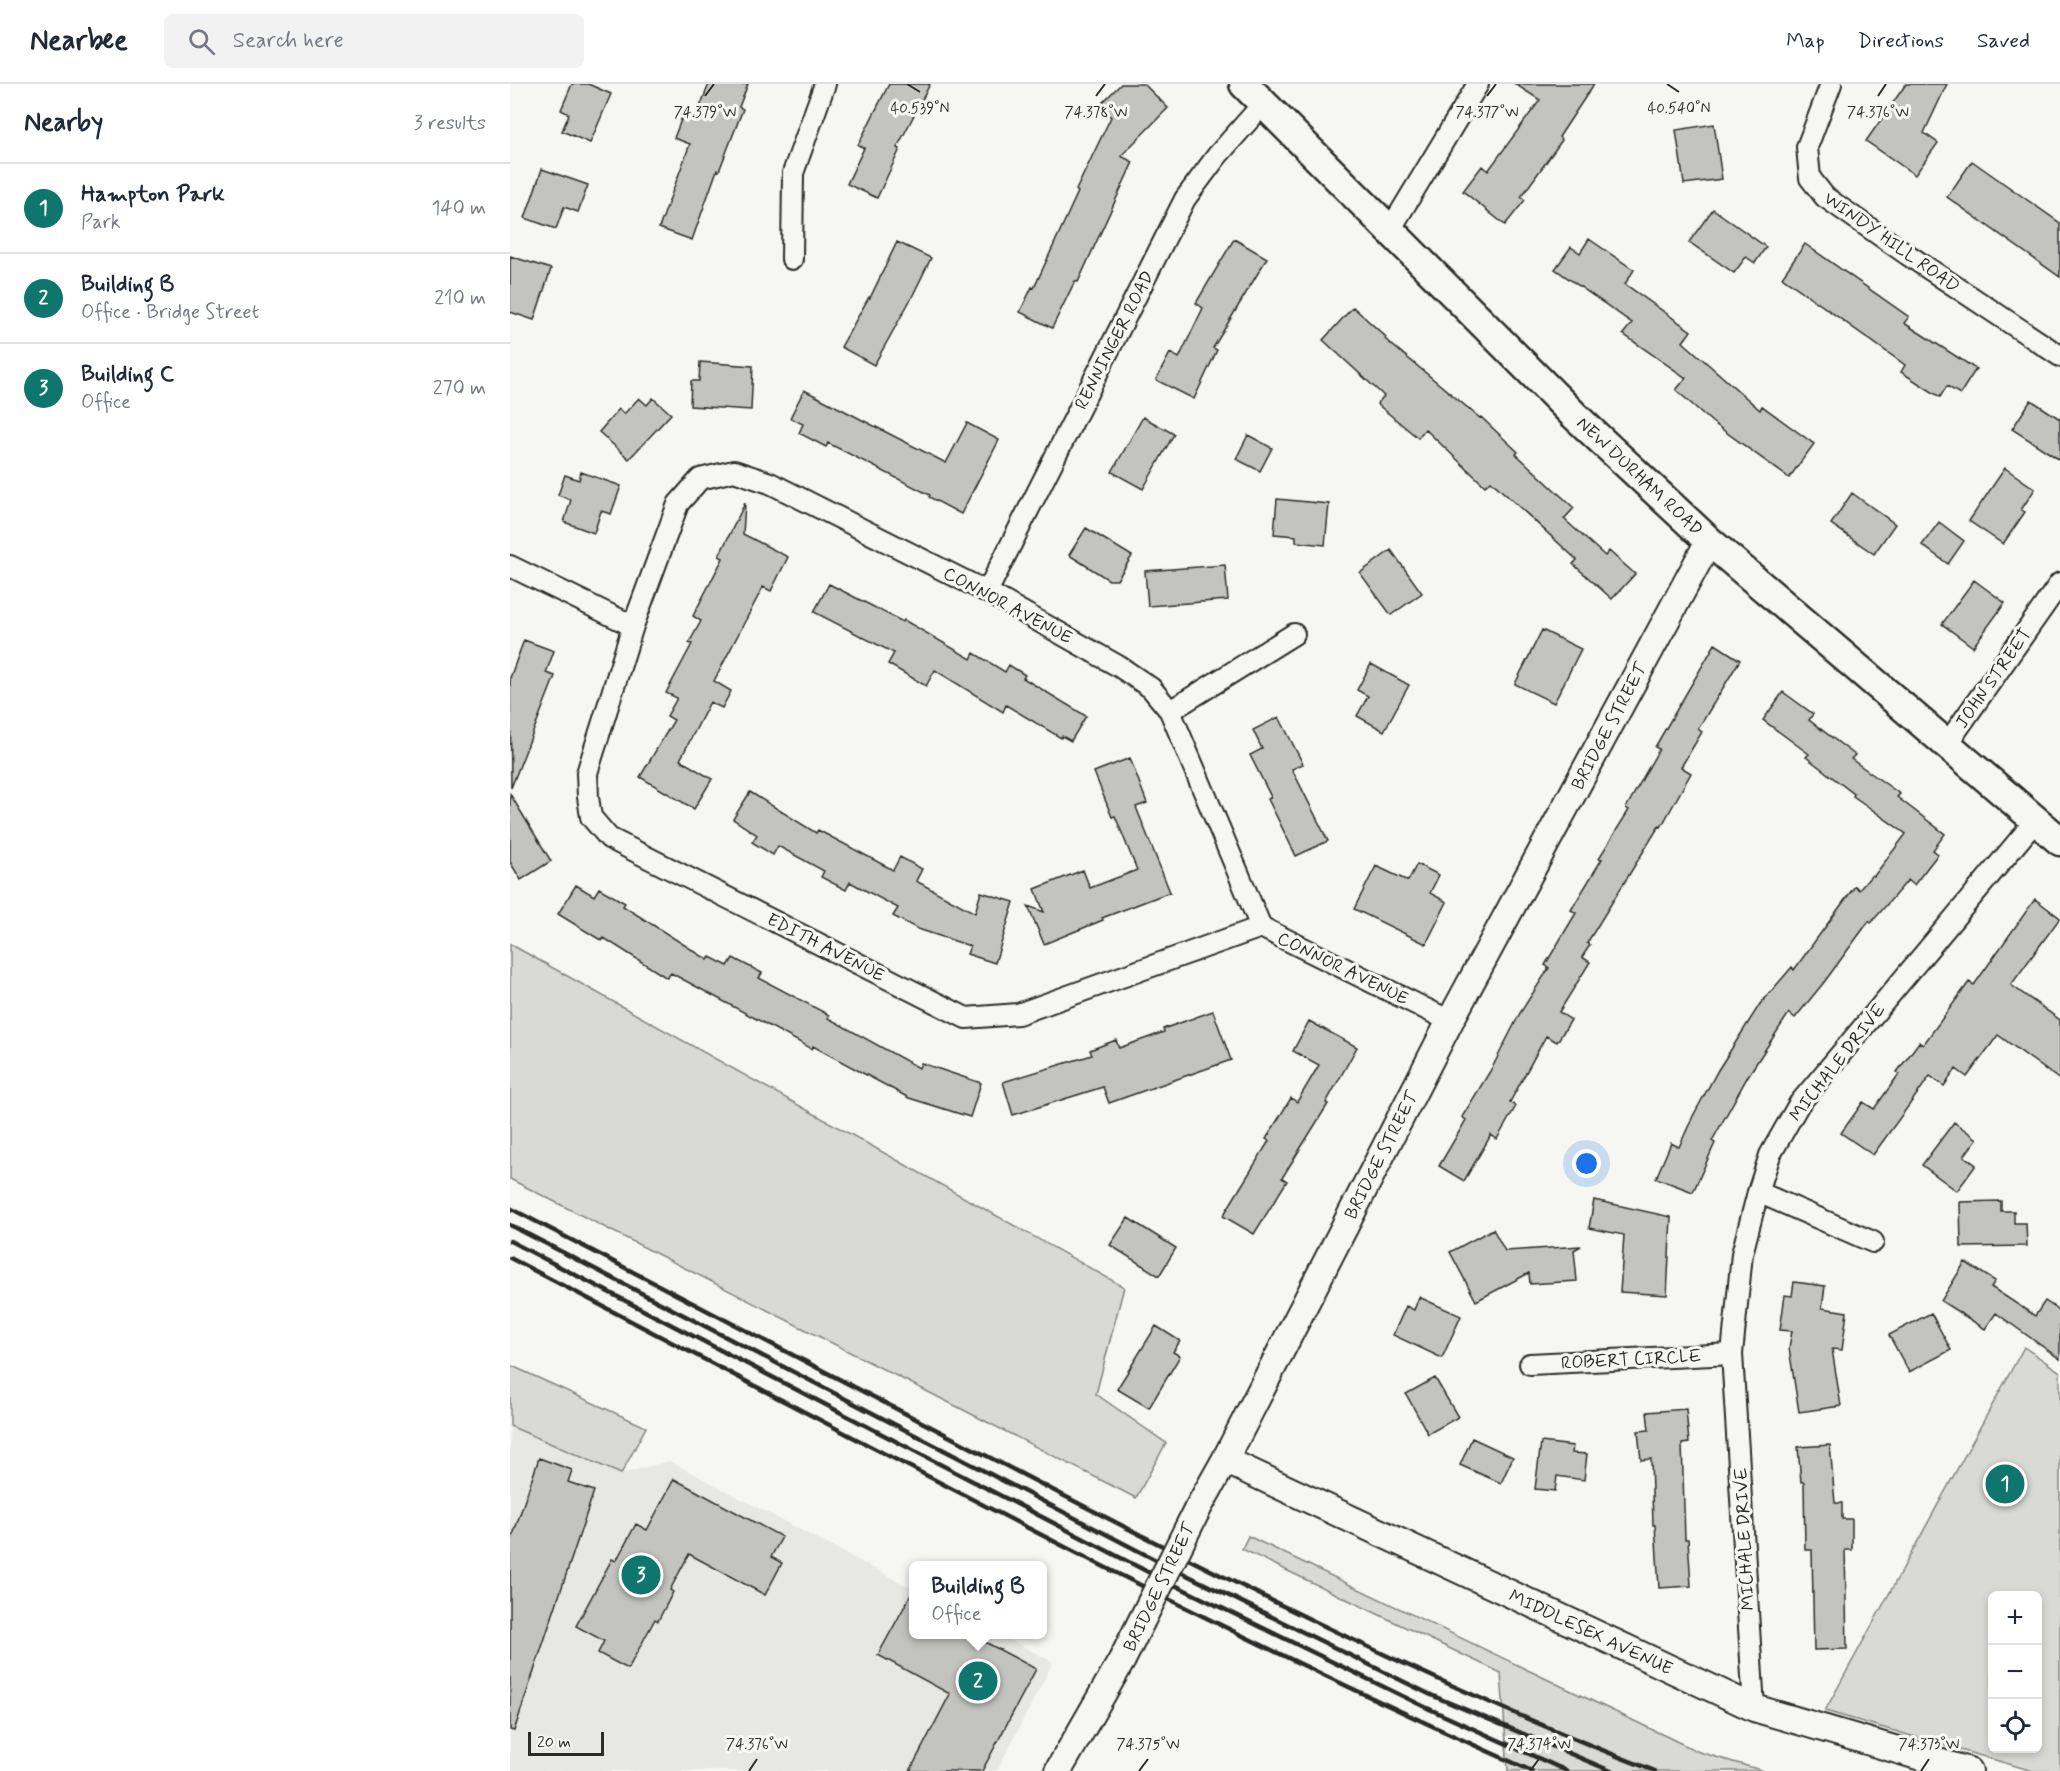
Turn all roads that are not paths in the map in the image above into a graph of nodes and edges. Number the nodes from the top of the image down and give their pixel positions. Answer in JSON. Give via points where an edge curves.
{"nodes":[{"id":1,"x":825,"y":84,"type":"edge"},
{"id":2,"x":1478,"y":84,"type":"edge"},
{"id":3,"x":1832,"y":84,"type":"edge"},
{"id":4,"x":1253,"y":94,"type":"edge"},
{"id":5,"x":1390,"y":230,"type":"junction"},
{"id":6,"x":792,"y":260,"type":"dead end"},
{"id":7,"x":2060,"y":356,"type":"edge"},
{"id":8,"x":1709,"y":541,"type":"junction"},
{"id":9,"x":510,"y":566,"type":"edge"},
{"id":10,"x":2060,"y":583,"type":"edge"},
{"id":11,"x":987,"y":592,"type":"junction"},
{"id":12,"x":633,"y":627,"type":"junction"},
{"id":13,"x":1294,"y":634,"type":"dead end"},
{"id":14,"x":1170,"y":711,"type":"junction"},
{"id":15,"x":1947,"y":744,"type":"junction"},
{"id":16,"x":2036,"y":820,"type":"junction"},
{"id":17,"x":2060,"y":841,"type":"edge"},
{"id":18,"x":1261,"y":927,"type":"junction"},
{"id":19,"x":1450,"y":1021,"type":"junction"},
{"id":20,"x":1758,"y":1192,"type":"junction"},
{"id":21,"x":1873,"y":1242,"type":"dead end"},
{"id":22,"x":1732,"y":1354,"type":"junction"},
{"id":23,"x":1530,"y":1364,"type":"dead end"},
{"id":24,"x":1225,"y":1460,"type":"junction"},
{"id":25,"x":1754,"y":1708,"type":"junction"},
{"id":26,"x":1058,"y":1771,"type":"edge"},
{"id":27,"x":1969,"y":1771,"type":"edge"}],
"edges":[{"from":1,"to":6,"type":"street","via":[[793,173]]},
{"from":2,"to":5,"type":"street"},
{"from":3,"to":7,"type":"street","name":"WINDY HILL ROAD","via":[[1807,147],[1810,178],[1834,203]]},
{"from":4,"to":5,"type":"main road","name":"NEW DURHAM ROAD"},
{"from":4,"to":11,"type":"street","name":"RENNINGER ROAD","via":[[1217,156],[1185,199]]},
{"from":5,"to":8,"type":"main road","name":"NEW DURHAM ROAD","via":[[1574,415]]},
{"from":8,"to":15,"type":"main road","name":"NEW DURHAM ROAD"},
{"from":8,"to":19,"type":"street","name":"BRIDGE STREET"},
{"from":9,"to":12,"type":"street"},
{"from":10,"to":15,"type":"street","name":"JOHN STREET"},
{"from":11,"to":12,"type":"street","name":"CONNOR AVENUE","via":[[770,483],[734,471],[700,479],[678,504]]},
{"from":11,"to":14,"type":"street","name":"CONNOR AVENUE","via":[[1120,667],[1151,688]]},
{"from":12,"to":18,"type":"street","name":"EDITH AVENUE","via":[[586,773],[591,817],[609,838],[966,1018],[1018,1014]]},
{"from":13,"to":14,"type":"street"},
{"from":14,"to":18,"type":"street","name":"CONNOR AVENUE"},
{"from":15,"to":16,"type":"main road","name":"NEW DURHAM ROAD"},
{"from":16,"to":17,"type":"main road","name":"NEW DURHAM ROAD"},
{"from":16,"to":20,"type":"street","name":"MICHALE DRIVE","via":[[1799,1104],[1770,1155]]},
{"from":18,"to":19,"type":"street","name":"CONNOR AVENUE"},
{"from":19,"to":24,"type":"street","name":"BRIDGE STREET"},
{"from":20,"to":21,"type":"street"},
{"from":20,"to":22,"type":"street","name":"MICHALE DRIVE","via":[[1742,1254]]},
{"from":22,"to":23,"type":"street","name":"ROBERT CIRCLE"},
{"from":22,"to":25,"type":"street","name":"MICHALE DRIVE"},
{"from":24,"to":25,"type":"street","name":"MIDDLESEX AVENUE"},
{"from":24,"to":26,"type":"street","name":"BRIDGE STREET","bridge":true,"via":[[1122,1660]]},
{"from":25,"to":27,"type":"street","name":"MIDDLESEX AVENUE"}]}
